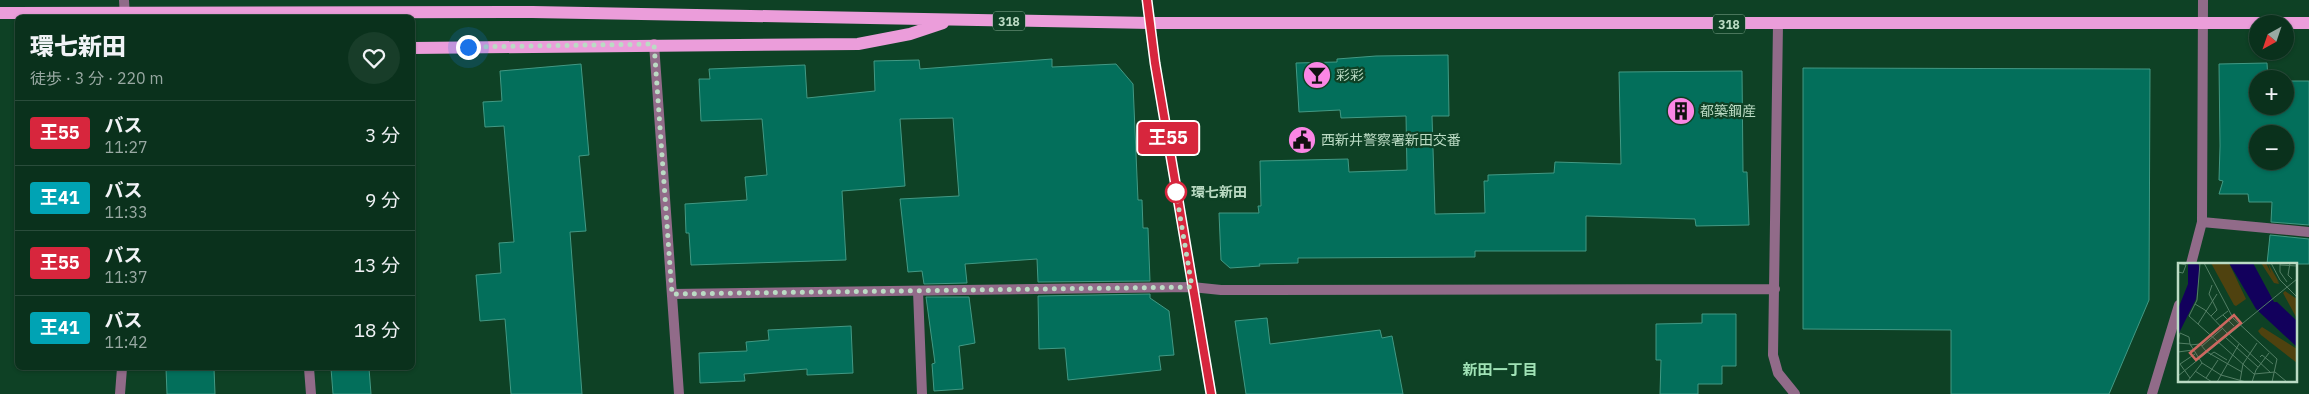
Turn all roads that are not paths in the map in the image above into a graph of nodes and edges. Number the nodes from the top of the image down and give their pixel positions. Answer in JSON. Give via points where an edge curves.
{"nodes":[{"id":1,"x":124,"y":0,"type":"edge"},
{"id":2,"x":1147,"y":0,"type":"edge"},
{"id":3,"x":2203,"y":0,"type":"edge"},
{"id":4,"x":6,"y":13,"type":"edge"},
{"id":5,"x":125,"y":15,"type":"edge"},
{"id":6,"x":955,"y":20,"type":"junction"},
{"id":7,"x":1150,"y":23,"type":"junction"},
{"id":8,"x":2204,"y":23,"type":"junction"},
{"id":9,"x":2309,"y":23,"type":"edge"},
{"id":10,"x":1778,"y":24,"type":"junction"},
{"id":11,"x":654,"y":44,"type":"junction"},
{"id":12,"x":415,"y":48,"type":"edge"},
{"id":13,"x":2202,"y":222,"type":"junction"},
{"id":14,"x":2309,"y":232,"type":"edge"},
{"id":15,"x":2191,"y":263,"type":"edge"},
{"id":16,"x":1192,"y":287,"type":"junction"},
{"id":17,"x":1775,"y":289,"type":"junction"},
{"id":18,"x":918,"y":291,"type":"junction"},
{"id":19,"x":672,"y":294,"type":"junction"},
{"id":20,"x":2178,"y":308,"type":"edge"},
{"id":21,"x":122,"y":370,"type":"edge"},
{"id":22,"x":309,"y":370,"type":"edge"},
{"id":23,"x":120,"y":394,"type":"edge"},
{"id":24,"x":311,"y":394,"type":"edge"},
{"id":25,"x":680,"y":394,"type":"edge"},
{"id":26,"x":922,"y":394,"type":"edge"},
{"id":27,"x":1211,"y":394,"type":"edge"},
{"id":28,"x":1795,"y":394,"type":"edge"},
{"id":29,"x":2152,"y":394,"type":"edge"}],
"edges":[{"from":1,"to":5,"type":"street"},
{"from":2,"to":7,"type":"street"},
{"from":3,"to":8,"type":"street"},
{"from":4,"to":6,"type":"main road","number":"318","bridge":true,"via":[[532,12]]},
{"from":6,"to":7,"type":"main road","number":"318"},
{"from":6,"to":11,"type":"main road","via":[[910,34],[858,44]]},
{"from":7,"to":10,"type":"main road","number":"318"},
{"from":7,"to":16,"type":"street"},
{"from":8,"to":9,"type":"main road","number":"318"},
{"from":8,"to":10,"type":"main road","number":"318"},
{"from":8,"to":13,"type":"street"},
{"from":10,"to":17,"type":"street"},
{"from":11,"to":12,"type":"main road"},
{"from":11,"to":19,"type":"street"},
{"from":13,"to":14,"type":"street"},
{"from":13,"to":15,"type":"street"},
{"from":16,"to":17,"type":"street","via":[[1221,290]]},
{"from":16,"to":18,"type":"street"},
{"from":16,"to":27,"type":"street"},
{"from":17,"to":28,"type":"street","via":[[1773,355],[1778,373]]},
{"from":18,"to":19,"type":"street"},
{"from":18,"to":26,"type":"street"},
{"from":19,"to":25,"type":"street"},
{"from":20,"to":29,"type":"street"},
{"from":21,"to":23,"type":"street"},
{"from":22,"to":24,"type":"street"}]}
